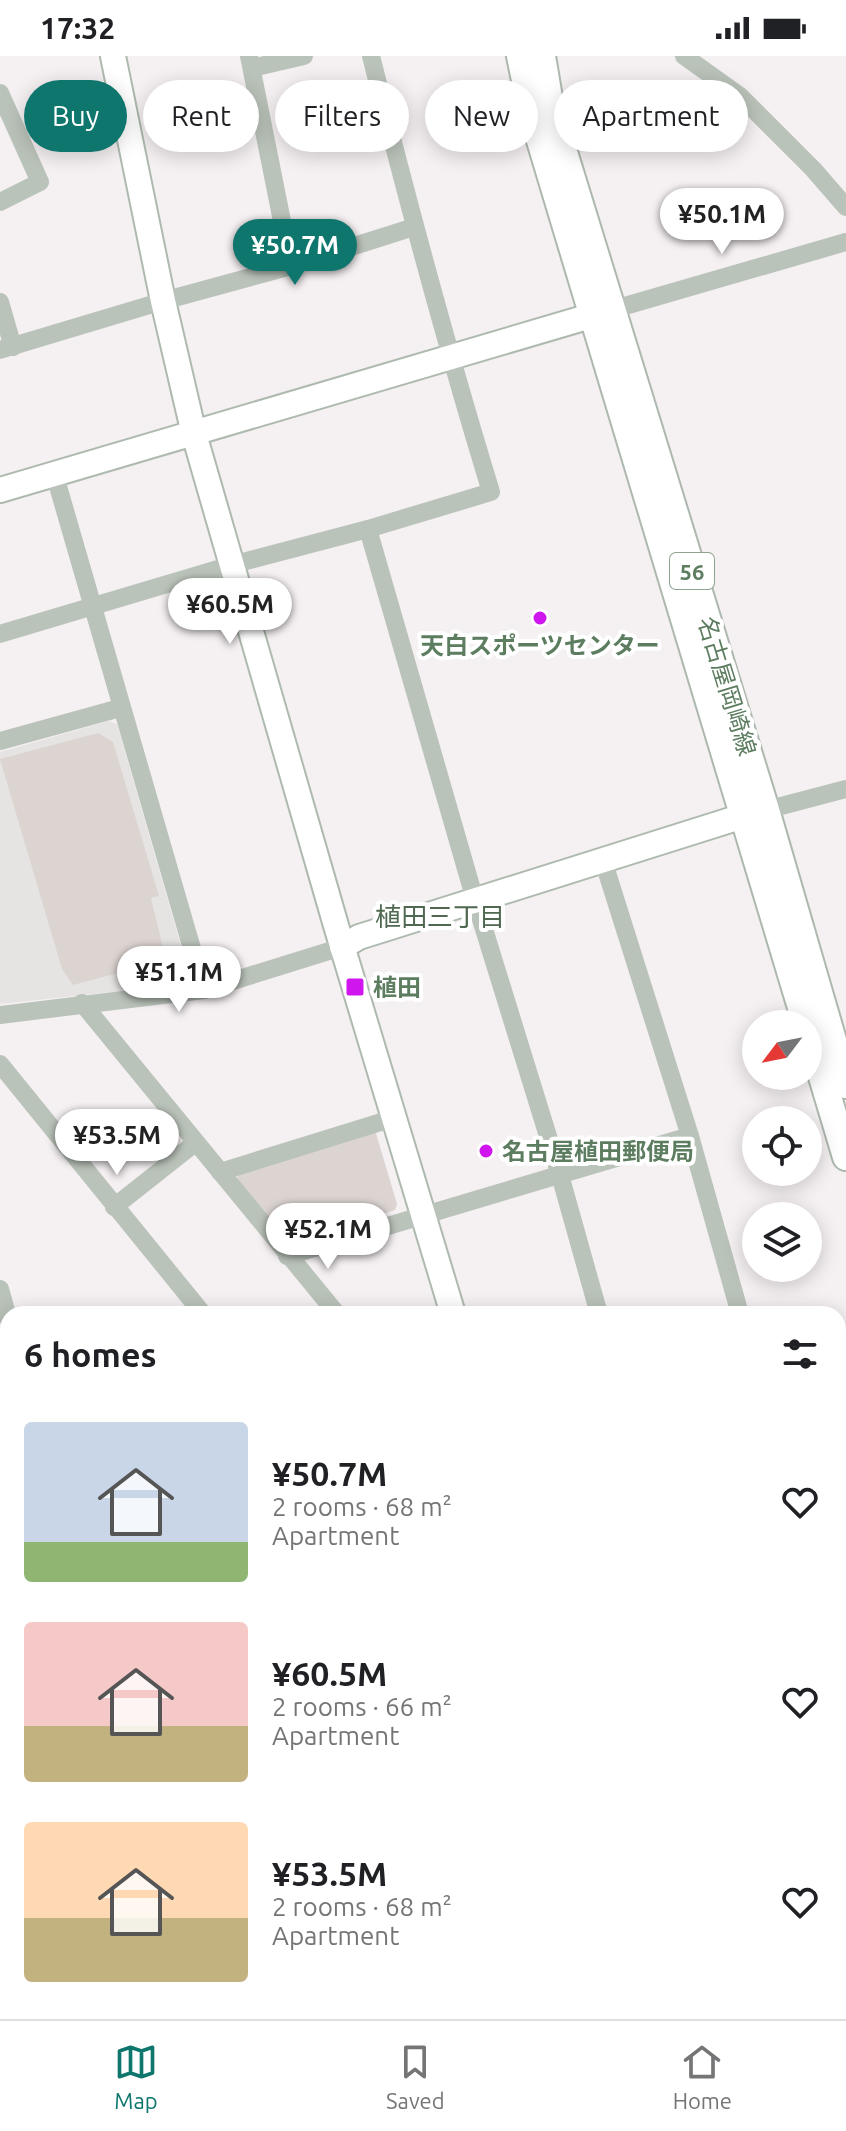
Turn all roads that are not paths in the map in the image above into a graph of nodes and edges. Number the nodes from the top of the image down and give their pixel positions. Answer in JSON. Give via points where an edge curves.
{"nodes":[{"id":1,"x":113,"y":56,"type":"edge"},
{"id":2,"x":304,"y":56,"type":"edge"},
{"id":3,"x":371,"y":56,"type":"edge"},
{"id":4,"x":520,"y":56,"type":"edge"},
{"id":5,"x":542,"y":56,"type":"edge"},
{"id":6,"x":684,"y":56,"type":"edge"},
{"id":7,"x":250,"y":62,"type":"edge"},
{"id":8,"x":0,"y":93,"type":"edge"},
{"id":9,"x":0,"y":202,"type":"edge"},
{"id":10,"x":846,"y":207,"type":"edge"},
{"id":11,"x":414,"y":227,"type":"junction"},
{"id":12,"x":846,"y":242,"type":"edge"},
{"id":13,"x":291,"y":266,"type":"junction"},
{"id":14,"x":163,"y":301,"type":"junction"},
{"id":15,"x":0,"y":302,"type":"edge"},
{"id":16,"x":601,"y":313,"type":"junction"},
{"id":17,"x":6,"y":348,"type":"edge"},
{"id":18,"x":449,"y":357,"type":"junction"},
{"id":19,"x":194,"y":434,"type":"junction"},
{"id":20,"x":55,"y":476,"type":"junction"},
{"id":21,"x":0,"y":490,"type":"edge"},
{"id":22,"x":368,"y":529,"type":"junction"},
{"id":23,"x":231,"y":565,"type":"junction"},
{"id":24,"x":93,"y":607,"type":"junction"},
{"id":25,"x":0,"y":634,"type":"edge"},
{"id":26,"x":120,"y":708,"type":"junction"},
{"id":27,"x":0,"y":741,"type":"edge"},
{"id":28,"x":846,"y":789,"type":"edge"},
{"id":29,"x":755,"y":813,"type":"junction"},
{"id":30,"x":603,"y":860,"type":"junction"},
{"id":31,"x":475,"y":900,"type":"junction"},
{"id":32,"x":342,"y":947,"type":"junction"},
{"id":33,"x":204,"y":990,"type":"junction"},
{"id":34,"x":82,"y":1003,"type":"junction"},
{"id":35,"x":803,"y":1010,"type":"edge"},
{"id":36,"x":0,"y":1015,"type":"edge"},
{"id":37,"x":0,"y":1064,"type":"edge"},
{"id":38,"x":822,"y":1077,"type":"edge"},
{"id":39,"x":846,"y":1085,"type":"edge"},
{"id":40,"x":394,"y":1118,"type":"junction"},
{"id":41,"x":690,"y":1136,"type":"junction"},
{"id":42,"x":195,"y":1143,"type":"junction"},
{"id":43,"x":846,"y":1157,"type":"edge"},
{"id":44,"x":220,"y":1172,"type":"junction"},
{"id":45,"x":560,"y":1175,"type":"junction"},
{"id":46,"x":114,"y":1207,"type":"junction"},
{"id":47,"x":423,"y":1216,"type":"junction"},
{"id":48,"x":287,"y":1256,"type":"junction"},
{"id":49,"x":196,"y":1306,"type":"edge"},
{"id":50,"x":330,"y":1306,"type":"edge"},
{"id":51,"x":451,"y":1306,"type":"edge"},
{"id":52,"x":597,"y":1306,"type":"edge"},
{"id":53,"x":738,"y":1306,"type":"edge"}],
"edges":[{"from":1,"to":14,"type":"street"},
{"from":2,"to":7,"type":"street"},
{"from":3,"to":11,"type":"street"},
{"from":4,"to":16,"type":"main road","name":"名古屋岡崎線","number":"56","via":[[532,114]]},
{"from":5,"to":16,"type":"main road","name":"名古屋岡崎線","number":"56"},
{"from":6,"to":10,"type":"street","via":[[740,96]]},
{"from":7,"to":13,"type":"street"},
{"from":8,"to":9,"type":"street","via":[[40,182]]},
{"from":11,"to":13,"type":"street"},
{"from":11,"to":18,"type":"street"},
{"from":12,"to":16,"type":"street"},
{"from":13,"to":14,"type":"street"},
{"from":14,"to":17,"type":"street"},
{"from":14,"to":19,"type":"street"},
{"from":15,"to":17,"type":"street"},
{"from":16,"to":18,"type":"street"},
{"from":16,"to":29,"type":"main road","name":"名古屋岡崎線","number":"56"},
{"from":18,"to":19,"type":"street"},
{"from":18,"to":22,"type":"street","via":[[491,492]]},
{"from":19,"to":20,"type":"street"},
{"from":19,"to":23,"type":"street"},
{"from":20,"to":21,"type":"street"},
{"from":20,"to":24,"type":"street"},
{"from":22,"to":23,"type":"street"},
{"from":22,"to":31,"type":"street"},
{"from":23,"to":24,"type":"street"},
{"from":23,"to":32,"type":"street"},
{"from":24,"to":25,"type":"street"},
{"from":24,"to":26,"type":"street"},
{"from":26,"to":27,"type":"street"},
{"from":26,"to":33,"type":"street"},
{"from":28,"to":29,"type":"street"},
{"from":29,"to":30,"type":"street"},
{"from":29,"to":35,"type":"main road","name":"名古屋岡崎線","number":"56"},
{"from":29,"to":39,"type":"main road","name":"名古屋岡崎線","number":"56"},
{"from":30,"to":31,"type":"street"},
{"from":30,"to":41,"type":"street"},
{"from":31,"to":32,"type":"street"},
{"from":31,"to":45,"type":"street"},
{"from":32,"to":33,"type":"street"},
{"from":32,"to":40,"type":"street"},
{"from":33,"to":34,"type":"street"},
{"from":34,"to":36,"type":"street"},
{"from":34,"to":42,"type":"street"},
{"from":37,"to":46,"type":"street"},
{"from":38,"to":43,"type":"main road"},
{"from":40,"to":44,"type":"street"},
{"from":40,"to":47,"type":"street"},
{"from":41,"to":45,"type":"street"},
{"from":41,"to":53,"type":"street"},
{"from":42,"to":44,"type":"street"},
{"from":42,"to":46,"type":"street"},
{"from":44,"to":48,"type":"street"},
{"from":45,"to":47,"type":"street"},
{"from":45,"to":52,"type":"street"},
{"from":46,"to":49,"type":"street"},
{"from":47,"to":48,"type":"street"},
{"from":47,"to":51,"type":"street"},
{"from":48,"to":50,"type":"street"}]}
